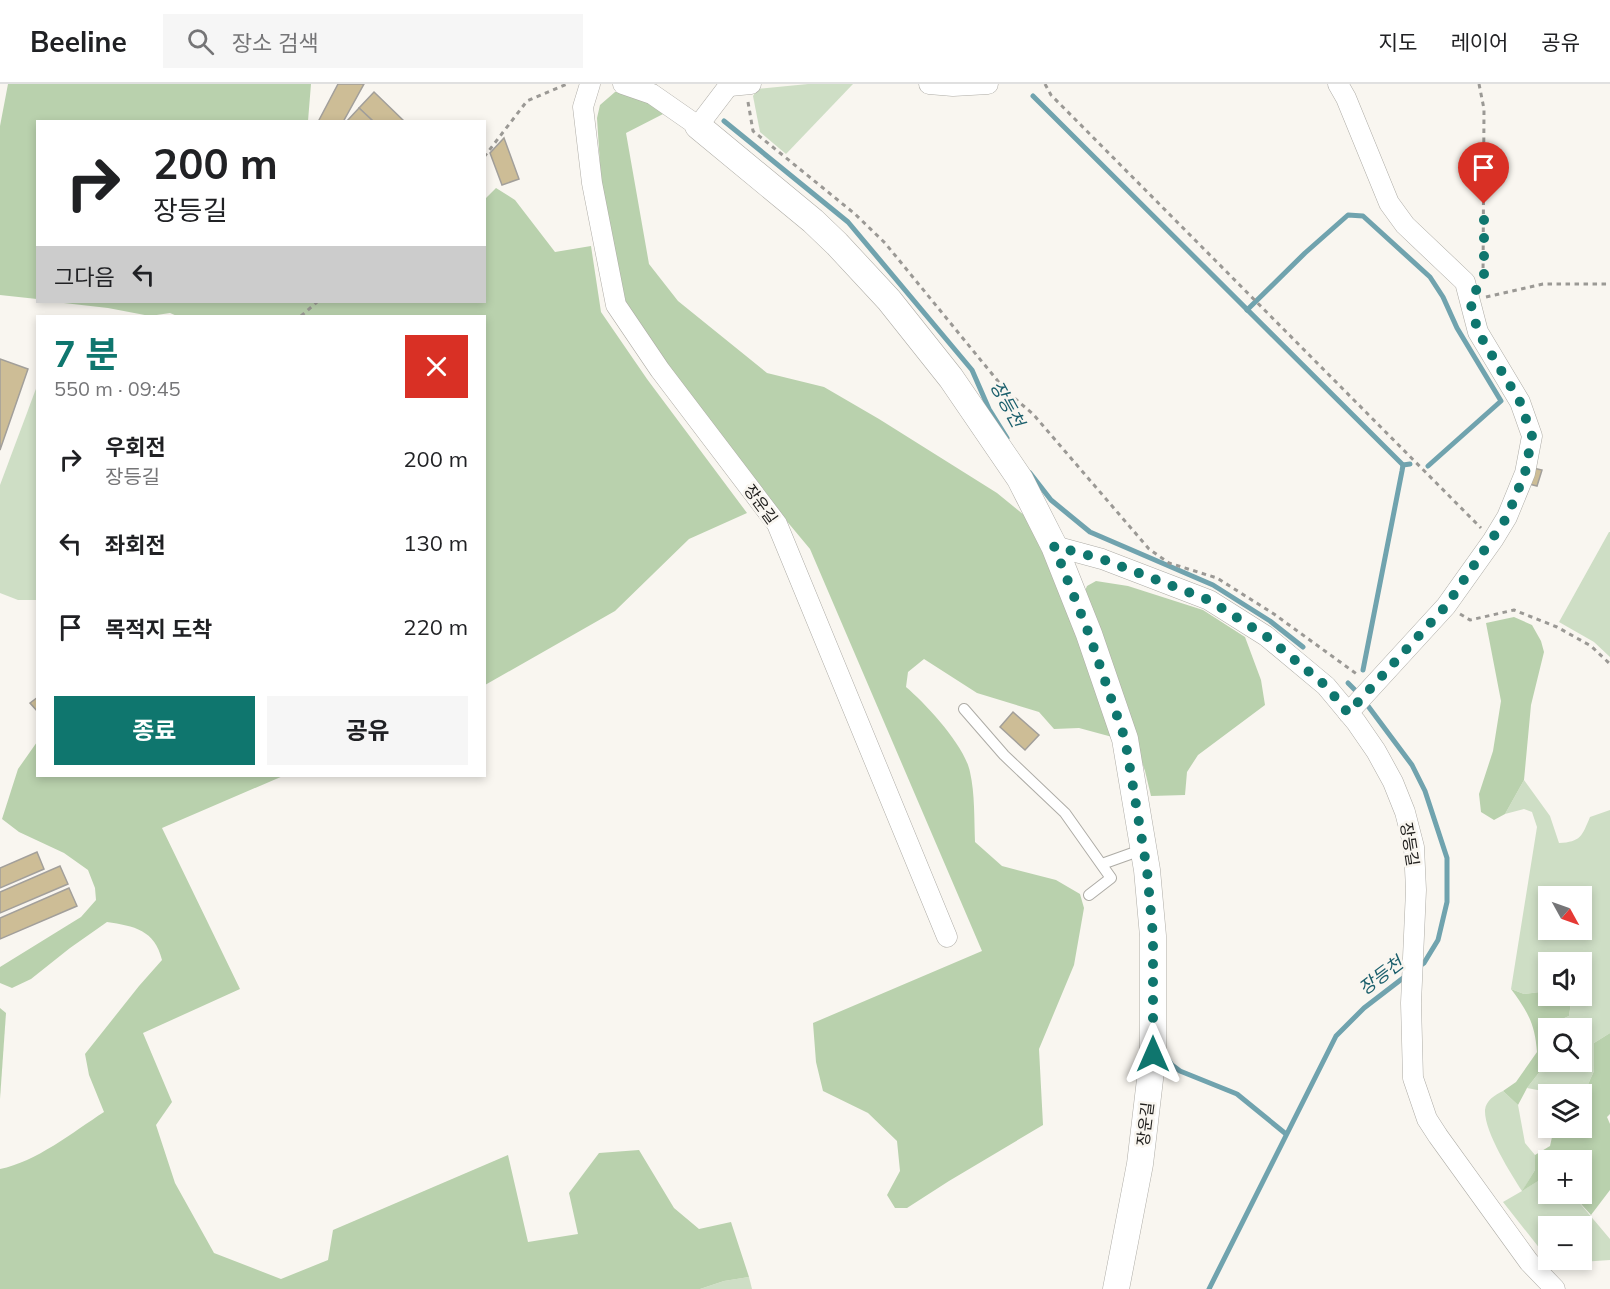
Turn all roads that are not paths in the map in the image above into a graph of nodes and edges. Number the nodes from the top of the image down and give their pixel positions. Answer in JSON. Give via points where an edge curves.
{"nodes":[{"id":1,"x":590,"y":84,"type":"edge"},
{"id":2,"x":623,"y":84,"type":"edge"},
{"id":3,"x":751,"y":84,"type":"edge"},
{"id":4,"x":929,"y":84,"type":"edge"},
{"id":5,"x":988,"y":84,"type":"edge"},
{"id":6,"x":1338,"y":84,"type":"edge"},
{"id":7,"x":730,"y":85,"type":"edge"},
{"id":8,"x":699,"y":126,"type":"junction"},
{"id":9,"x":1054,"y":546,"type":"junction"},
{"id":10,"x":1362,"y":697,"type":"junction"},
{"id":11,"x":964,"y":709,"type":"dead end"},
{"id":12,"x":1144,"y":849,"type":"junction"},
{"id":13,"x":1102,"y":864,"type":"junction"},
{"id":14,"x":1089,"y":895,"type":"dead end"},
{"id":15,"x":947,"y":937,"type":"dead end"},
{"id":16,"x":1116,"y":1289,"type":"edge"},
{"id":17,"x":1555,"y":1289,"type":"edge"}],
"edges":[{"from":1,"to":15,"type":"street","name":"장운길","via":[[583,107],[592,183],[616,305],[660,370],[777,524]]},
{"from":2,"to":8,"type":"street","name":"장운길","via":[[652,94]]},
{"from":3,"to":7,"type":"street"},
{"from":4,"to":5,"type":"street"},
{"from":6,"to":10,"type":"street","via":[[1389,203],[1405,225],[1465,282],[1478,332],[1520,402],[1532,436],[1525,473],[1493,540],[1446,606]]},
{"from":7,"to":8,"type":"street"},
{"from":8,"to":9,"type":"street","name":"장운길","via":[[813,221],[889,300],[951,378],[1020,479]]},
{"from":9,"to":10,"type":"street","name":"장등길","via":[[1102,559],[1209,600],[1266,636],[1326,686]]},
{"from":9,"to":12,"type":"street","name":"장운길","via":[[1125,739]]},
{"from":10,"to":17,"type":"street","name":"장등길","via":[[1376,751],[1405,812],[1414,847],[1413,1078],[1427,1119],[1529,1262]]},
{"from":11,"to":13,"type":"lane","via":[[1004,755],[1065,813]]},
{"from":12,"to":13,"type":"lane"},
{"from":12,"to":16,"type":"street","name":"장운길","via":[[1153,936],[1153,1054],[1140,1164]]},
{"from":13,"to":14,"type":"lane","via":[[1111,878]]}]}
